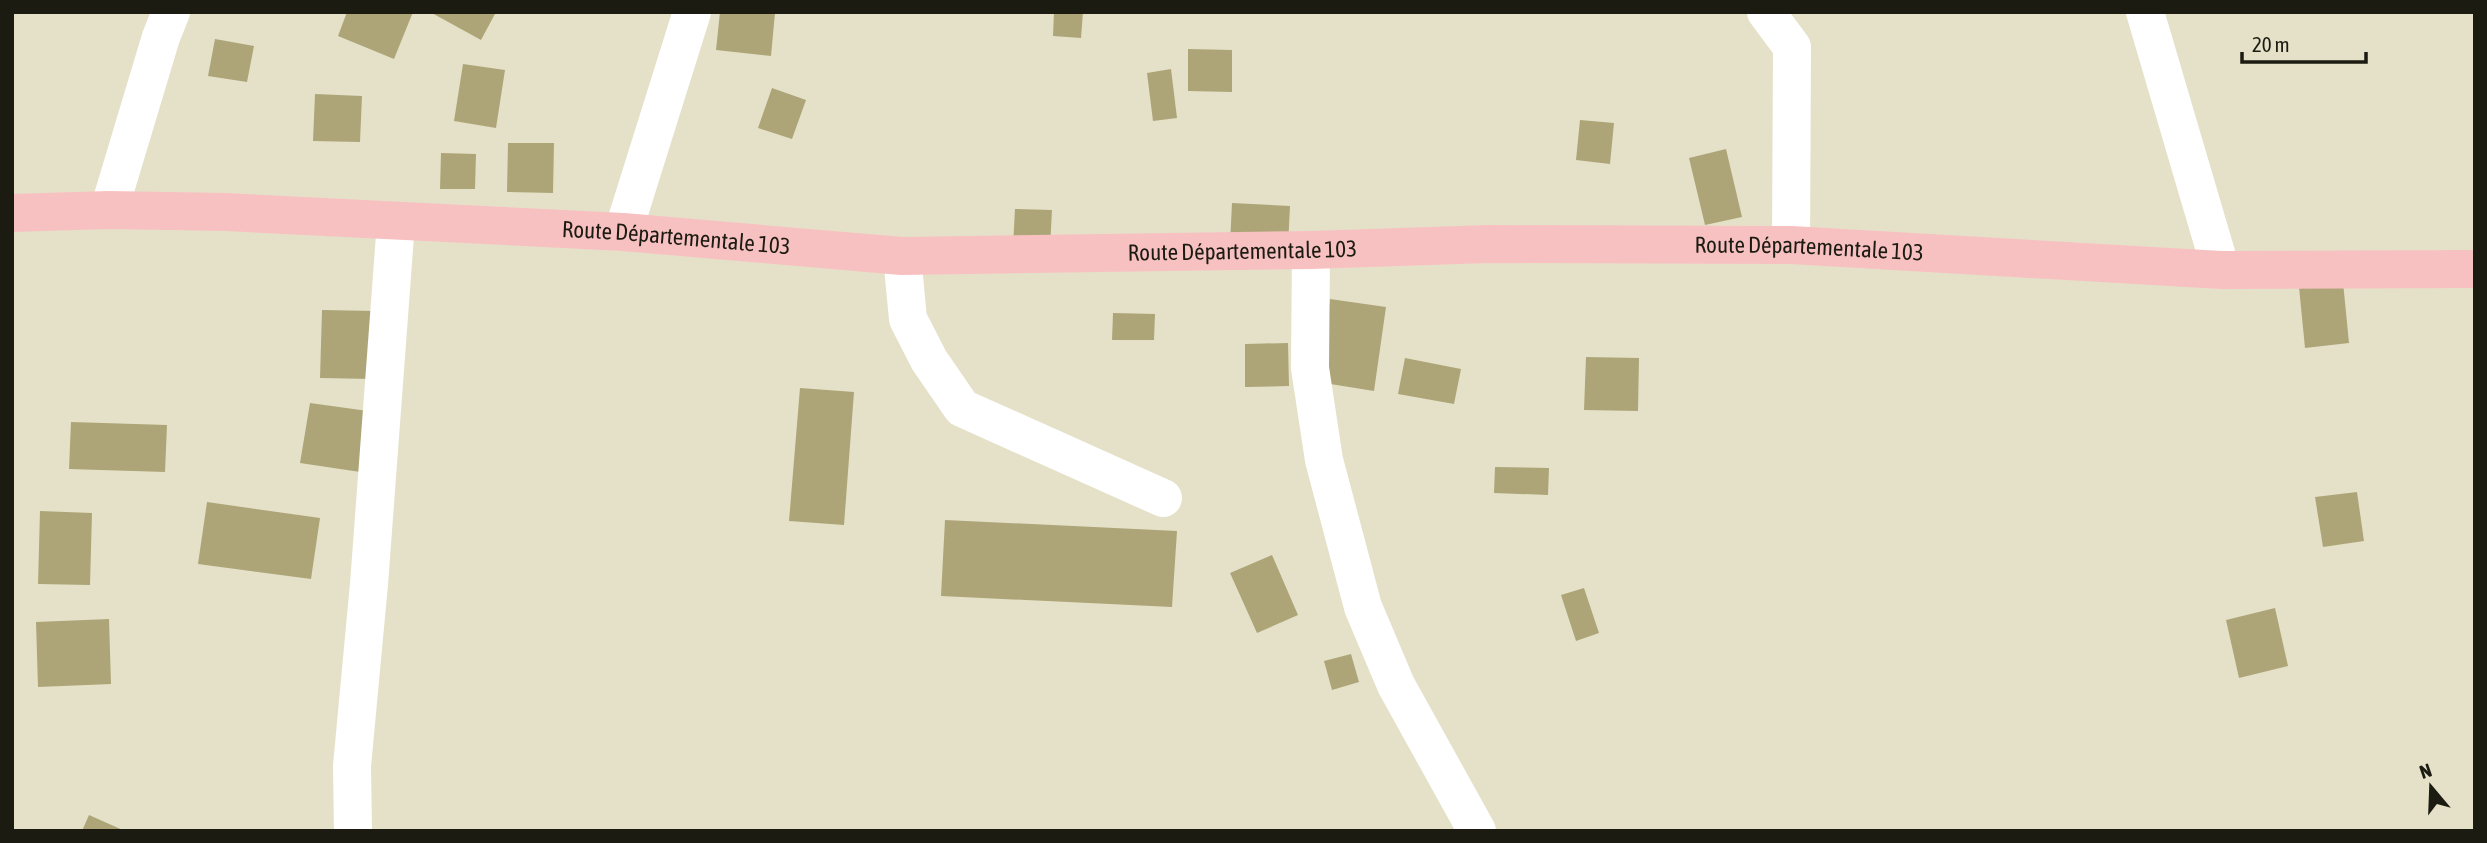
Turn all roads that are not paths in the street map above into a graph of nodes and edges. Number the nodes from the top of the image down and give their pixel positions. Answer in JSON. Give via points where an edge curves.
{"nodes":[{"id":1,"x":171,"y":12,"type":"edge"},
{"id":2,"x":692,"y":12,"type":"edge"},
{"id":3,"x":1766,"y":12,"type":"edge"},
{"id":4,"x":2145,"y":12,"type":"edge"},
{"id":5,"x":109,"y":210,"type":"junction"},
{"id":6,"x":12,"y":213,"type":"edge"},
{"id":7,"x":396,"y":222,"type":"junction"},
{"id":8,"x":623,"y":232,"type":"junction"},
{"id":9,"x":1791,"y":246,"type":"junction"},
{"id":10,"x":1311,"y":250,"type":"junction"},
{"id":11,"x":902,"y":256,"type":"junction"},
{"id":12,"x":2475,"y":269,"type":"edge"},
{"id":13,"x":2221,"y":270,"type":"junction"},
{"id":14,"x":1163,"y":498,"type":"dead end"},
{"id":15,"x":353,"y":831,"type":"edge"},
{"id":16,"x":1477,"y":831,"type":"edge"}],
"edges":[{"from":1,"to":5,"type":"street"},
{"from":2,"to":8,"type":"street"},
{"from":3,"to":9,"type":"street","via":[[1792,47]]},
{"from":4,"to":13,"type":"street"},
{"from":5,"to":6,"type":"main road","name":"Route Départementale 103"},
{"from":5,"to":7,"type":"main road","name":"Route Départementale 103"},
{"from":7,"to":8,"type":"main road","name":"Route Départementale 103"},
{"from":7,"to":15,"type":"street","via":[[352,766]]},
{"from":8,"to":11,"type":"main road","name":"Route Départementale 103"},
{"from":9,"to":10,"type":"main road","name":"Route Départementale 103","via":[[1488,244]]},
{"from":9,"to":13,"type":"main road","name":"Route Départementale 103"},
{"from":10,"to":11,"type":"main road","name":"Route Départementale 103"},
{"from":10,"to":16,"type":"street","via":[[1310,368],[1325,460],[1363,607],[1396,685]]},
{"from":11,"to":14,"type":"street","via":[[908,319],[962,408]]},
{"from":12,"to":13,"type":"main road","name":"Route Départementale 103"}]}
